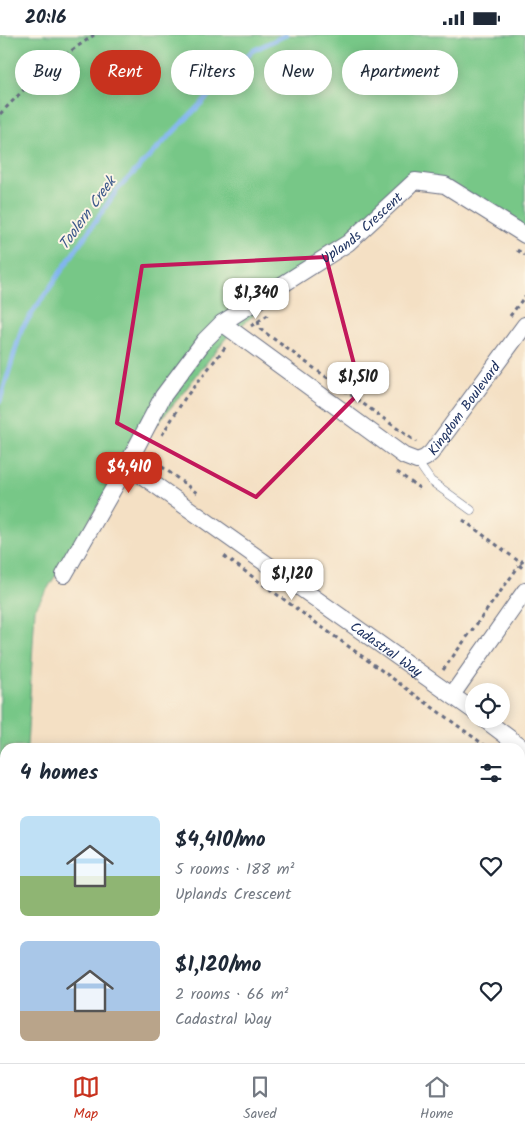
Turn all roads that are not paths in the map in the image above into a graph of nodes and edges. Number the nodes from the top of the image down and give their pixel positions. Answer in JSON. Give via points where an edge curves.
{"nodes":[{"id":1,"x":525,"y":235,"type":"edge"},
{"id":2,"x":222,"y":323,"type":"junction"},
{"id":3,"x":525,"y":325,"type":"edge"},
{"id":4,"x":424,"y":457,"type":"junction"},
{"id":5,"x":127,"y":465,"type":"junction"},
{"id":6,"x":471,"y":510,"type":"dead end"},
{"id":7,"x":64,"y":575,"type":"dead end"},
{"id":8,"x":525,"y":591,"type":"edge"},
{"id":9,"x":452,"y":695,"type":"junction"},
{"id":10,"x":465,"y":704,"type":"edge"},
{"id":11,"x":496,"y":728,"type":"edge"},
{"id":12,"x":516,"y":743,"type":"edge"}],
"edges":[{"from":1,"to":2,"type":"street","name":"Uplands Crescent","via":[[445,185],[415,181],[348,243]]},
{"from":2,"to":4,"type":"street","name":"Kingdom Boulevard","via":[[404,456]]},
{"from":2,"to":5,"type":"street","name":"Uplands Crescent","via":[[205,340],[163,396]]},
{"from":3,"to":4,"type":"street","name":"Kingdom Boulevard"},
{"from":4,"to":6,"type":"lane","name":"Kingdom Boulevard","via":[[431,481]]},
{"from":5,"to":7,"type":"street","name":"Uplands Crescent"},
{"from":5,"to":9,"type":"street","name":"Cadastral Way"},
{"from":8,"to":9,"type":"street"},
{"from":9,"to":10,"type":"street","name":"Cadastral Way"},
{"from":11,"to":12,"type":"street"}]}
